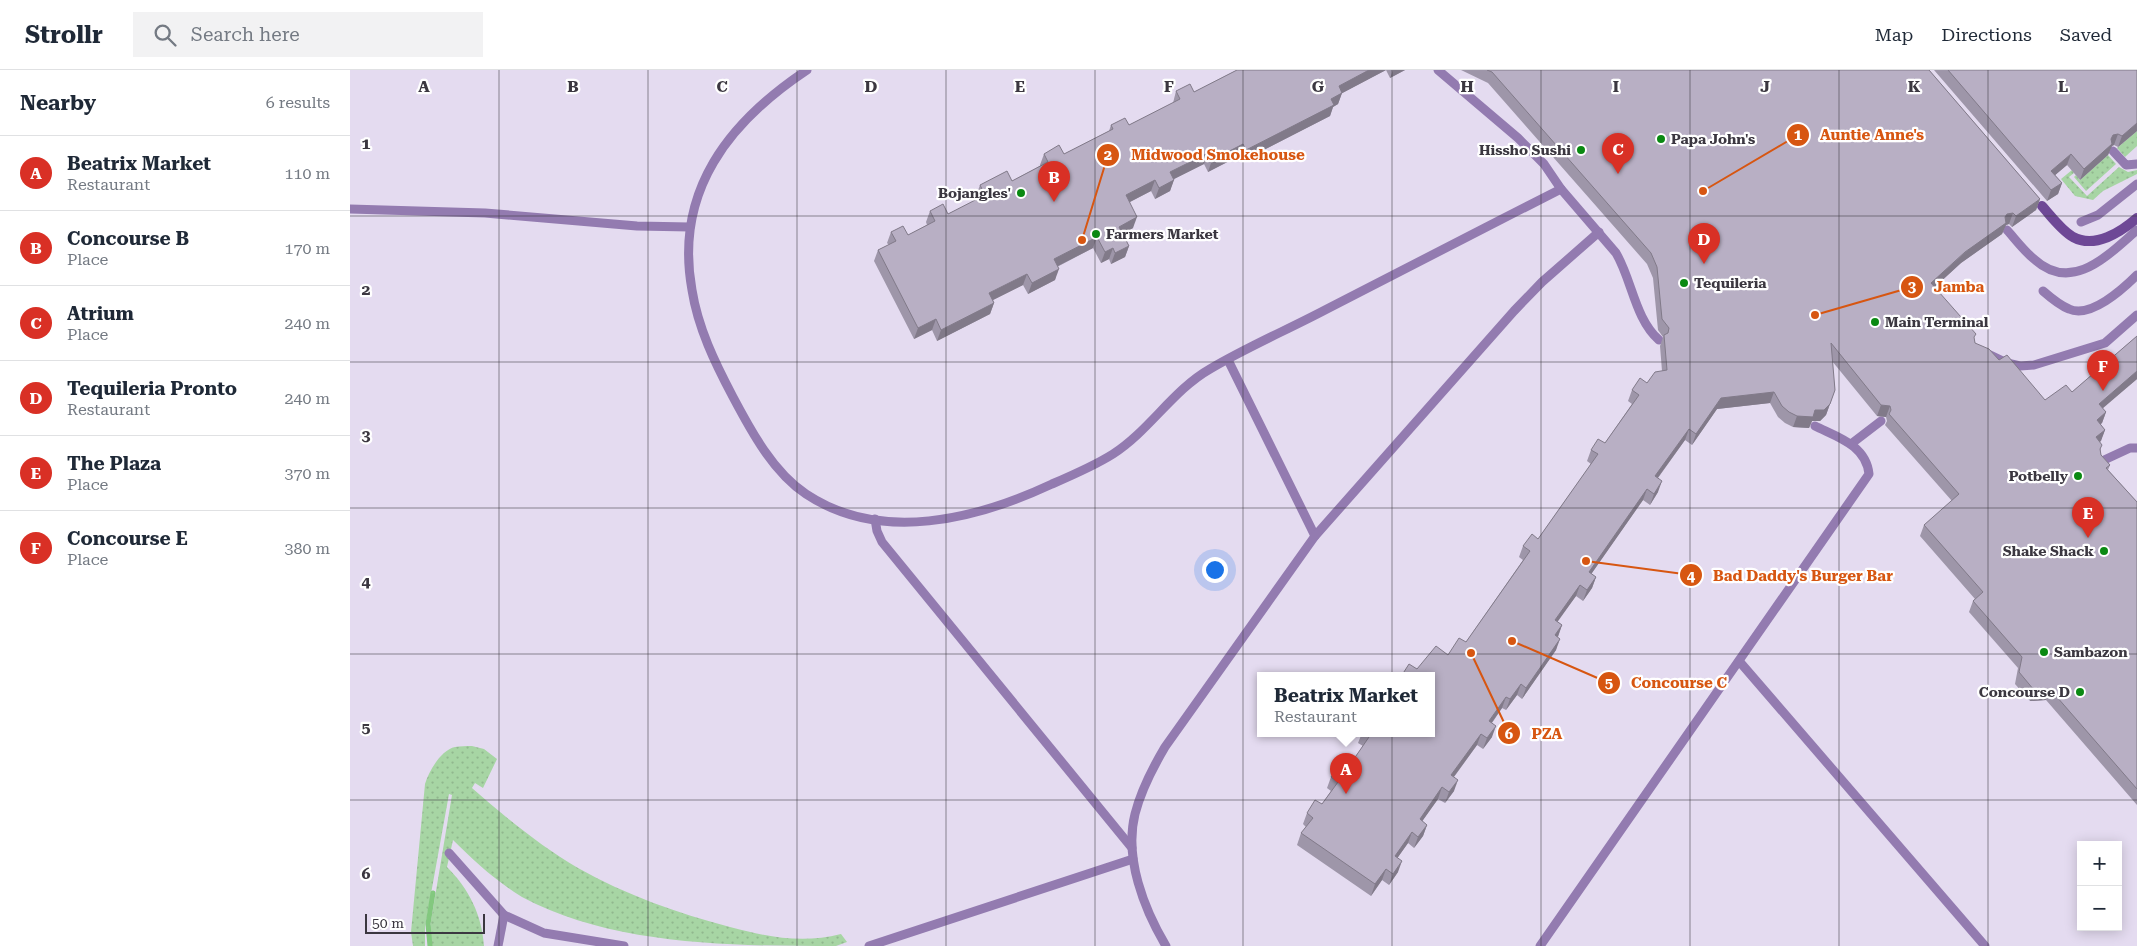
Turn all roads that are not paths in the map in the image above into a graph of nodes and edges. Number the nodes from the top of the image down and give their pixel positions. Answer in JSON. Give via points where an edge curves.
{"nodes":[{"id":1,"x":807,"y":70,"type":"edge"},
{"id":2,"x":1438,"y":70,"type":"edge"},
{"id":3,"x":2113,"y":151,"type":"edge"},
{"id":4,"x":2137,"y":164,"type":"edge"},
{"id":5,"x":2137,"y":184,"type":"edge"},
{"id":6,"x":1561,"y":189,"type":"junction"},
{"id":7,"x":2042,"y":206,"type":"edge"},
{"id":8,"x":350,"y":209,"type":"edge"},
{"id":9,"x":2137,"y":218,"type":"edge"},
{"id":10,"x":2081,"y":222,"type":"dead end"},
{"id":11,"x":690,"y":227,"type":"junction"},
{"id":12,"x":2007,"y":230,"type":"edge"},
{"id":13,"x":2137,"y":230,"type":"edge"},
{"id":14,"x":1599,"y":232,"type":"junction"},
{"id":15,"x":2137,"y":275,"type":"edge"},
{"id":16,"x":2043,"y":291,"type":"dead end"},
{"id":17,"x":2137,"y":315,"type":"edge"},
{"id":18,"x":1659,"y":340,"type":"dead end"},
{"id":19,"x":1976,"y":350,"type":"edge"},
{"id":20,"x":1228,"y":360,"type":"junction"},
{"id":21,"x":1881,"y":421,"type":"edge"},
{"id":22,"x":1815,"y":426,"type":"edge"},
{"id":23,"x":1851,"y":444,"type":"junction"},
{"id":24,"x":2137,"y":448,"type":"edge"},
{"id":25,"x":2102,"y":461,"type":"edge"},
{"id":26,"x":875,"y":519,"type":"junction"},
{"id":27,"x":1315,"y":536,"type":"junction"},
{"id":28,"x":1739,"y":661,"type":"junction"},
{"id":29,"x":1132,"y":848,"type":"junction"},
{"id":30,"x":449,"y":853,"type":"dead end"},
{"id":31,"x":1133,"y":860,"type":"junction"},
{"id":32,"x":504,"y":915,"type":"junction"},
{"id":33,"x":498,"y":946,"type":"edge"},
{"id":34,"x":624,"y":946,"type":"edge"},
{"id":35,"x":869,"y":946,"type":"edge"},
{"id":36,"x":1166,"y":946,"type":"edge"},
{"id":37,"x":1540,"y":946,"type":"edge"},
{"id":38,"x":1985,"y":946,"type":"edge"}],
"edges":[{"from":1,"to":11,"type":"lane","via":[[756,110],[722,149],[695,199]]},
{"from":2,"to":6,"type":"lane","via":[[1518,138],[1544,164]]},
{"from":3,"to":4,"type":"lane","via":[[2126,165]]},
{"from":5,"to":10,"type":"lane","via":[[2098,215]]},
{"from":6,"to":14,"type":"lane"},
{"from":6,"to":20,"type":"lane"},
{"from":7,"to":9,"type":"main road","bridge":true,"via":[[2072,237],[2080,239],[2110,237]]},
{"from":8,"to":11,"type":"lane","via":[[485,213],[637,226]]},
{"from":11,"to":26,"type":"lane","via":[[688,260],[698,319],[721,373],[764,450],[804,493],[845,513]]},
{"from":12,"to":13,"type":"lane","via":[[2034,260],[2056,273],[2078,272],[2094,266]]},
{"from":14,"to":18,"type":"lane","via":[[1623,264],[1649,332]]},
{"from":14,"to":27,"type":"lane","via":[[1514,311]]},
{"from":15,"to":16,"type":"lane","via":[[2115,295],[2093,308],[2071,311]]},
{"from":17,"to":19,"type":"lane","via":[[2105,343],[2034,365],[2013,365]]},
{"from":20,"to":26,"type":"lane","via":[[1206,371],[1116,453],[1026,496],[986,511],[954,518],[927,522]]},
{"from":20,"to":27,"type":"lane"},
{"from":21,"to":23,"type":"lane"},
{"from":22,"to":23,"type":"lane"},
{"from":23,"to":28,"type":"lane","via":[[1863,455],[1869,474]]},
{"from":24,"to":25,"type":"lane"},
{"from":26,"to":29,"type":"lane","via":[[882,542]]},
{"from":27,"to":29,"type":"lane","via":[[1164,747],[1146,780],[1134,815]]},
{"from":28,"to":37,"type":"lane"},
{"from":28,"to":38,"type":"lane"},
{"from":29,"to":31,"type":"lane"},
{"from":30,"to":32,"type":"lane"},
{"from":31,"to":35,"type":"lane"},
{"from":31,"to":36,"type":"lane","via":[[1141,898]]},
{"from":32,"to":33,"type":"lane"},
{"from":32,"to":34,"type":"lane","via":[[544,933]]}]}
